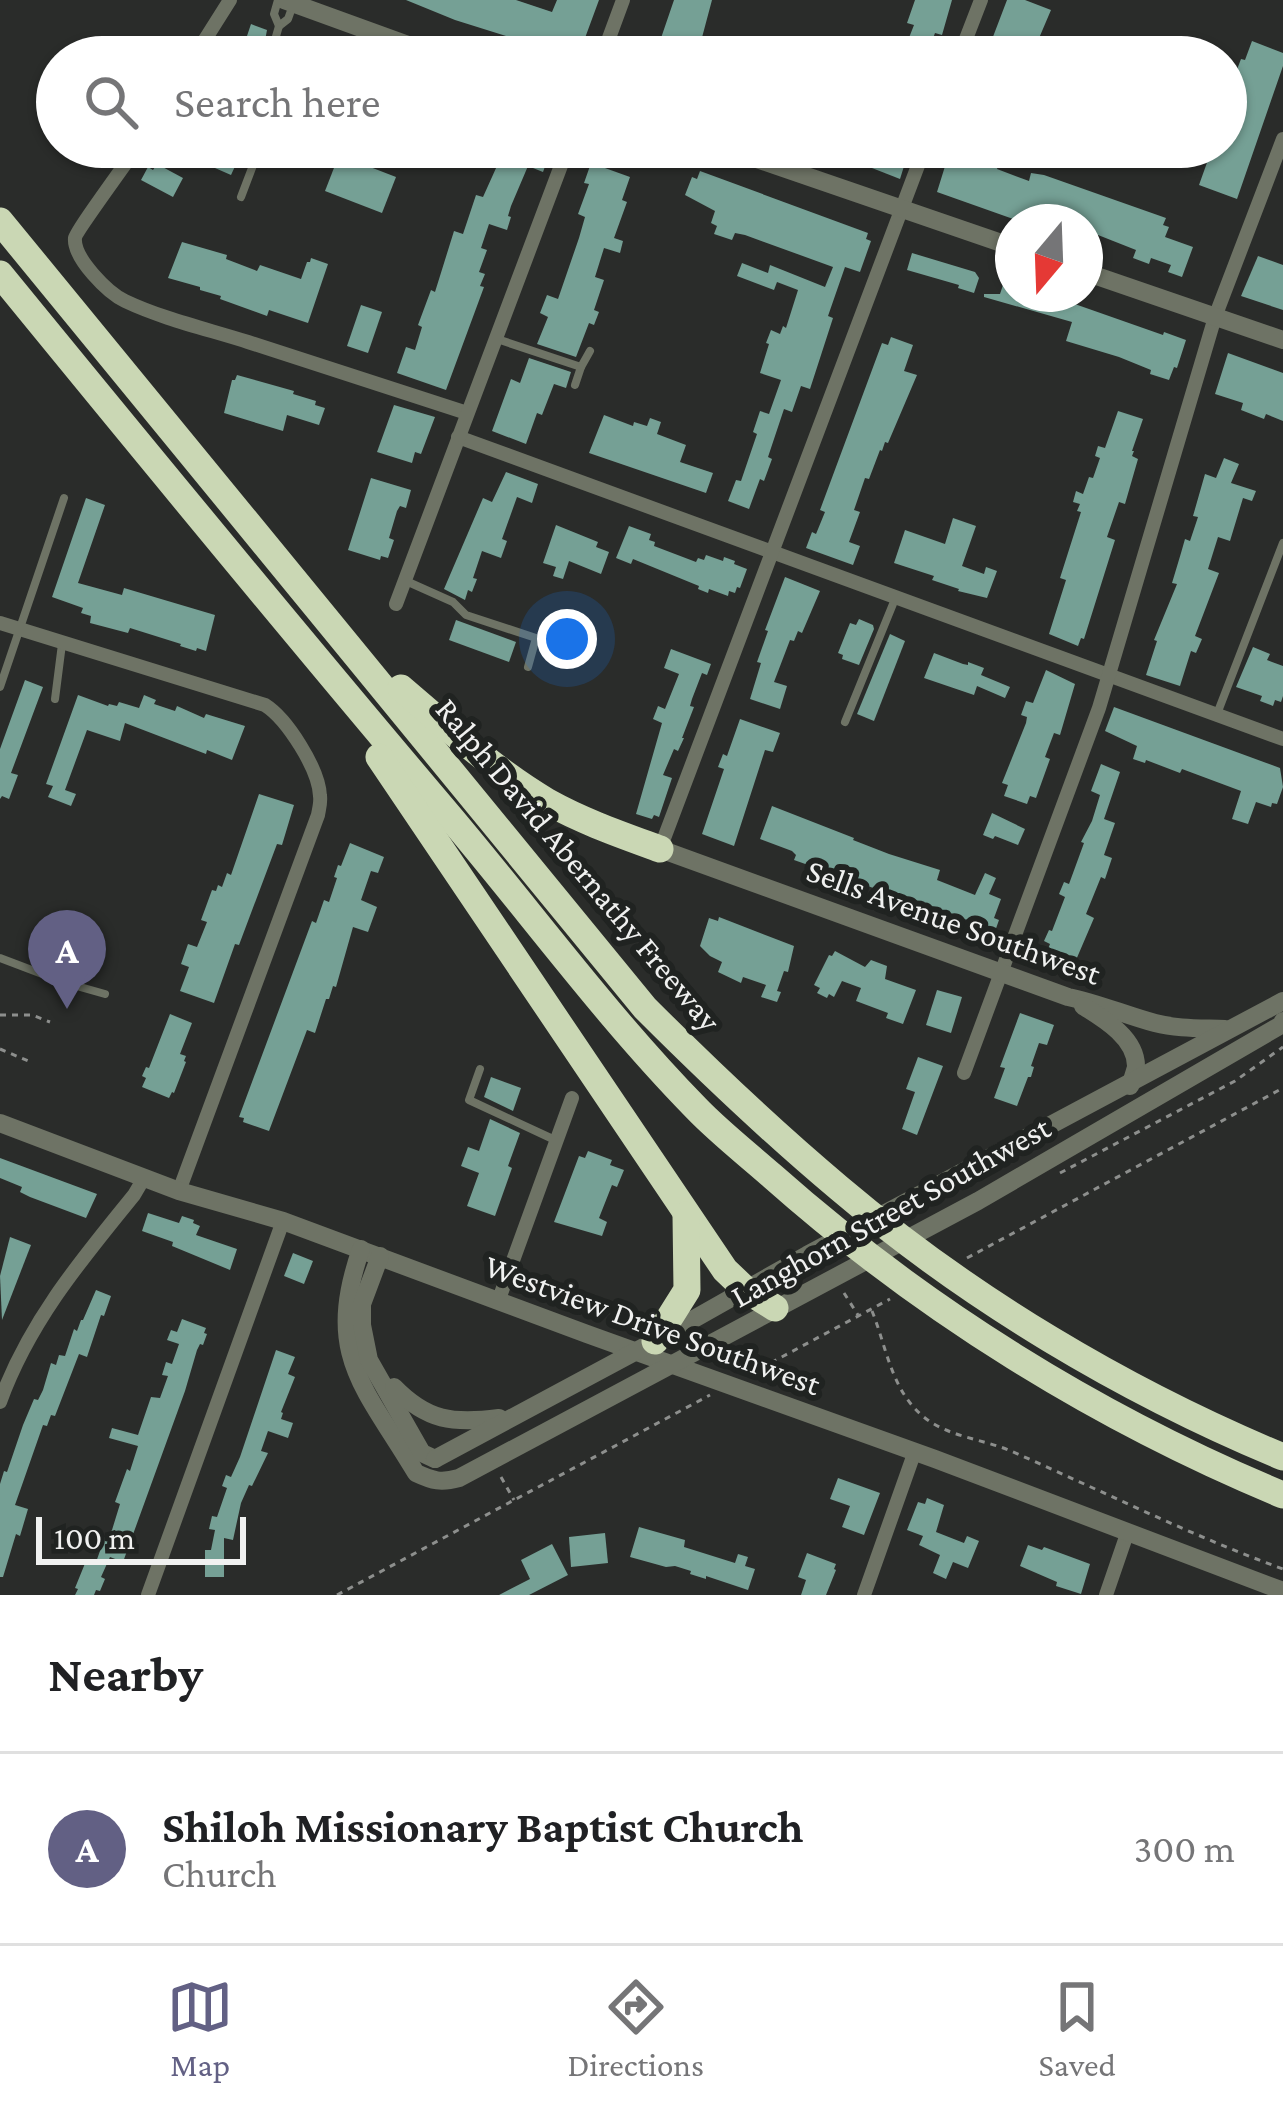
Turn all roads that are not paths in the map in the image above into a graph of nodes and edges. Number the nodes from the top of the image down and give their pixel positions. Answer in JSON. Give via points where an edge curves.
{"nodes":[{"id":1,"x":230,"y":0,"type":"edge"},
{"id":2,"x":623,"y":0,"type":"edge"},
{"id":3,"x":981,"y":0,"type":"edge"},
{"id":4,"x":286,"y":1,"type":"edge"},
{"id":5,"x":279,"y":26,"type":"junction"},
{"id":6,"x":207,"y":36,"type":"edge"},
{"id":7,"x":276,"y":36,"type":"edge"},
{"id":8,"x":366,"y":36,"type":"edge"},
{"id":9,"x":610,"y":36,"type":"edge"},
{"id":10,"x":967,"y":36,"type":"edge"},
{"id":11,"x":1283,"y":139,"type":"edge"},
{"id":12,"x":123,"y":168,"type":"edge"},
{"id":13,"x":252,"y":168,"type":"edge"},
{"id":14,"x":560,"y":168,"type":"edge"},
{"id":15,"x":783,"y":168,"type":"edge"},
{"id":16,"x":918,"y":168,"type":"edge"},
{"id":17,"x":241,"y":197,"type":"dead end"},
{"id":18,"x":902,"y":209,"type":"junction"},
{"id":19,"x":0,"y":221,"type":"edge"},
{"id":20,"x":995,"y":242,"type":"edge"},
{"id":21,"x":0,"y":274,"type":"edge"},
{"id":22,"x":1103,"y":278,"type":"edge"},
{"id":23,"x":1215,"y":317,"type":"junction"},
{"id":24,"x":496,"y":338,"type":"junction"},
{"id":25,"x":1283,"y":340,"type":"edge"},
{"id":26,"x":590,"y":351,"type":"dead end"},
{"id":27,"x":581,"y":367,"type":"junction"},
{"id":28,"x":575,"y":385,"type":"dead end"},
{"id":29,"x":467,"y":413,"type":"junction"},
{"id":30,"x":458,"y":437,"type":"junction"},
{"id":31,"x":64,"y":498,"type":"dead end"},
{"id":32,"x":1283,"y":543,"type":"edge"},
{"id":33,"x":772,"y":552,"type":"junction"},
{"id":34,"x":405,"y":581,"type":"junction"},
{"id":35,"x":896,"y":597,"type":"junction"},
{"id":36,"x":396,"y":604,"type":"dead end"},
{"id":37,"x":0,"y":623,"type":"edge"},
{"id":38,"x":20,"y":629,"type":"junction"},
{"id":39,"x":344,"y":640,"type":"junction"},
{"id":40,"x":62,"y":643,"type":"junction"},
{"id":41,"x":303,"y":644,"type":"junction"},
{"id":42,"x":527,"y":667,"type":"dead end"},
{"id":43,"x":1108,"y":676,"type":"junction"},
{"id":44,"x":0,"y":687,"type":"edge"},
{"id":45,"x":55,"y":699,"type":"dead end"},
{"id":46,"x":1216,"y":715,"type":"junction"},
{"id":47,"x":845,"y":722,"type":"dead end"},
{"id":48,"x":1283,"y":740,"type":"edge"},
{"id":49,"x":660,"y":849,"type":"junction"},
{"id":50,"x":0,"y":958,"type":"edge"},
{"id":51,"x":1001,"y":972,"type":"junction"},
{"id":52,"x":105,"y":994,"type":"dead end"},
{"id":53,"x":1068,"y":997,"type":"junction"},
{"id":54,"x":1283,"y":1000,"type":"edge"},
{"id":55,"x":1283,"y":1021,"type":"edge"},
{"id":56,"x":1232,"y":1029,"type":"junction"},
{"id":57,"x":480,"y":1069,"type":"dead end"},
{"id":58,"x":964,"y":1073,"type":"dead end"},
{"id":59,"x":1132,"y":1082,"type":"junction"},
{"id":60,"x":572,"y":1098,"type":"dead end"},
{"id":61,"x":0,"y":1123,"type":"edge"},
{"id":62,"x":1106,"y":1126,"type":"junction"},
{"id":63,"x":556,"y":1141,"type":"junction"},
{"id":64,"x":144,"y":1178,"type":"junction"},
{"id":65,"x":178,"y":1191,"type":"junction"},
{"id":66,"x":686,"y":1215,"type":"junction"},
{"id":67,"x":283,"y":1220,"type":"junction"},
{"id":68,"x":370,"y":1252,"type":"junction"},
{"id":69,"x":746,"y":1290,"type":"junction"},
{"id":70,"x":499,"y":1299,"type":"junction"},
{"id":71,"x":776,"y":1308,"type":"junction"},
{"id":72,"x":655,"y":1341,"type":"junction"},
{"id":73,"x":377,"y":1373,"type":"junction"},
{"id":74,"x":0,"y":1402,"type":"edge"},
{"id":75,"x":516,"y":1415,"type":"junction"},
{"id":76,"x":915,"y":1451,"type":"junction"},
{"id":77,"x":1283,"y":1456,"type":"edge"},
{"id":78,"x":435,"y":1459,"type":"junction"},
{"id":79,"x":434,"y":1482,"type":"junction"},
{"id":80,"x":1283,"y":1495,"type":"edge"},
{"id":81,"x":1129,"y":1531,"type":"junction"},
{"id":82,"x":1283,"y":1591,"type":"edge"},
{"id":83,"x":148,"y":1595,"type":"edge"},
{"id":84,"x":864,"y":1595,"type":"edge"},
{"id":85,"x":1106,"y":1595,"type":"edge"}],
"edges":[{"from":1,"to":6,"type":"street"},
{"from":2,"to":9,"type":"street"},
{"from":3,"to":10,"type":"street"},
{"from":4,"to":5,"type":"lane","via":[[288,19]]},
{"from":4,"to":5,"type":"lane","via":[[274,14]]},
{"from":4,"to":8,"type":"street"},
{"from":5,"to":7,"type":"lane"},
{"from":11,"to":23,"type":"street"},
{"from":12,"to":29,"type":"street","via":[[74,241],[105,288]]},
{"from":13,"to":17,"type":"lane"},
{"from":14,"to":24,"type":"street"},
{"from":15,"to":18,"type":"street"},
{"from":16,"to":18,"type":"street"},
{"from":18,"to":20,"type":"street"},
{"from":18,"to":33,"type":"street"},
{"from":19,"to":39,"type":"highway","name":"Ralph David Abernathy Freeway"},
{"from":21,"to":41,"type":"highway","name":"Ralph David Abernathy Freeway"},
{"from":22,"to":23,"type":"street"},
{"from":23,"to":25,"type":"street"},
{"from":23,"to":43,"type":"street"},
{"from":24,"to":27,"type":"lane"},
{"from":24,"to":29,"type":"street"},
{"from":26,"to":27,"type":"lane"},
{"from":27,"to":28,"type":"lane"},
{"from":29,"to":30,"type":"street"},
{"from":30,"to":33,"type":"street"},
{"from":30,"to":34,"type":"street"},
{"from":31,"to":38,"type":"lane"},
{"from":32,"to":46,"type":"lane"},
{"from":33,"to":35,"type":"street"},
{"from":33,"to":49,"type":"street"},
{"from":34,"to":36,"type":"street"},
{"from":34,"to":42,"type":"lane","via":[[466,615],[536,638]]},
{"from":35,"to":43,"type":"street"},
{"from":35,"to":47,"type":"lane"},
{"from":37,"to":38,"type":"street"},
{"from":38,"to":40,"type":"street"},
{"from":38,"to":44,"type":"lane"},
{"from":39,"to":49,"type":"highway","via":[[516,781],[584,820]]},
{"from":39,"to":77,"type":"highway","name":"Ralph David Abernathy Freeway","via":[[645,1008],[841,1190],[1060,1344]]},
{"from":40,"to":45,"type":"lane"},
{"from":40,"to":65,"type":"street","via":[[265,705],[286,722],[320,794]]},
{"from":41,"to":66,"type":"highway"},
{"from":41,"to":80,"type":"highway","name":"Ralph David Abernathy Freeway","via":[[653,1063],[804,1204],[957,1319],[1106,1410]]},
{"from":43,"to":46,"type":"street"},
{"from":43,"to":51,"type":"street"},
{"from":46,"to":48,"type":"street"},
{"from":49,"to":51,"type":"street","name":"Sells Avenue Southwest"},
{"from":50,"to":52,"type":"lane"},
{"from":51,"to":53,"type":"street","name":"Sells Avenue Southwest"},
{"from":51,"to":58,"type":"street"},
{"from":53,"to":56,"type":"street","name":"Sells Avenue Southwest","via":[[1154,1023]]},
{"from":53,"to":59,"type":"street","via":[[1117,1029],[1136,1066]]},
{"from":54,"to":56,"type":"street","name":"Langhorn Street Southwest"},
{"from":55,"to":62,"type":"street","name":"Langhorn Street Southwest"},
{"from":56,"to":59,"type":"street","name":"Langhorn Street Southwest"},
{"from":57,"to":63,"type":"lane","via":[[469,1100]]},
{"from":59,"to":62,"type":"street"},
{"from":59,"to":69,"type":"street","name":"Langhorn Street Southwest"},
{"from":60,"to":63,"type":"street"},
{"from":61,"to":64,"type":"street","name":"Westview Drive Southwest"},
{"from":62,"to":71,"type":"street","name":"Langhorn Street Southwest"},
{"from":63,"to":70,"type":"street"},
{"from":64,"to":65,"type":"street","name":"Westview Drive Southwest"},
{"from":64,"to":74,"type":"street","via":[[56,1292]]},
{"from":65,"to":67,"type":"street","name":"Westview Drive Southwest"},
{"from":66,"to":69,"type":"highway"},
{"from":66,"to":72,"type":"highway","via":[[687,1290]]},
{"from":67,"to":68,"type":"street","name":"Westview Drive Southwest"},
{"from":67,"to":83,"type":"street"},
{"from":68,"to":70,"type":"street","name":"Westview Drive Southwest"},
{"from":68,"to":73,"type":"street","via":[[362,1325]]},
{"from":68,"to":79,"type":"street","via":[[350,1280],[345,1308],[352,1368],[416,1473]]},
{"from":69,"to":71,"type":"highway"},
{"from":69,"to":72,"type":"street","name":"Langhorn Street Southwest"},
{"from":70,"to":76,"type":"street","name":"Westview Drive Southwest"},
{"from":71,"to":79,"type":"street","name":"Langhorn Street Southwest","via":[[459,1478]]},
{"from":72,"to":75,"type":"street","name":"Langhorn Street Southwest"},
{"from":73,"to":75,"type":"street","via":[[413,1406],[443,1419]]},
{"from":73,"to":78,"type":"street","via":[[422,1454]]},
{"from":75,"to":78,"type":"street","name":"Langhorn Street Southwest"},
{"from":76,"to":81,"type":"street","name":"Westview Drive Southwest"},
{"from":76,"to":84,"type":"street"},
{"from":78,"to":79,"type":"street"},
{"from":81,"to":82,"type":"street","name":"Westview Drive Southwest"},
{"from":81,"to":85,"type":"street"}]}
